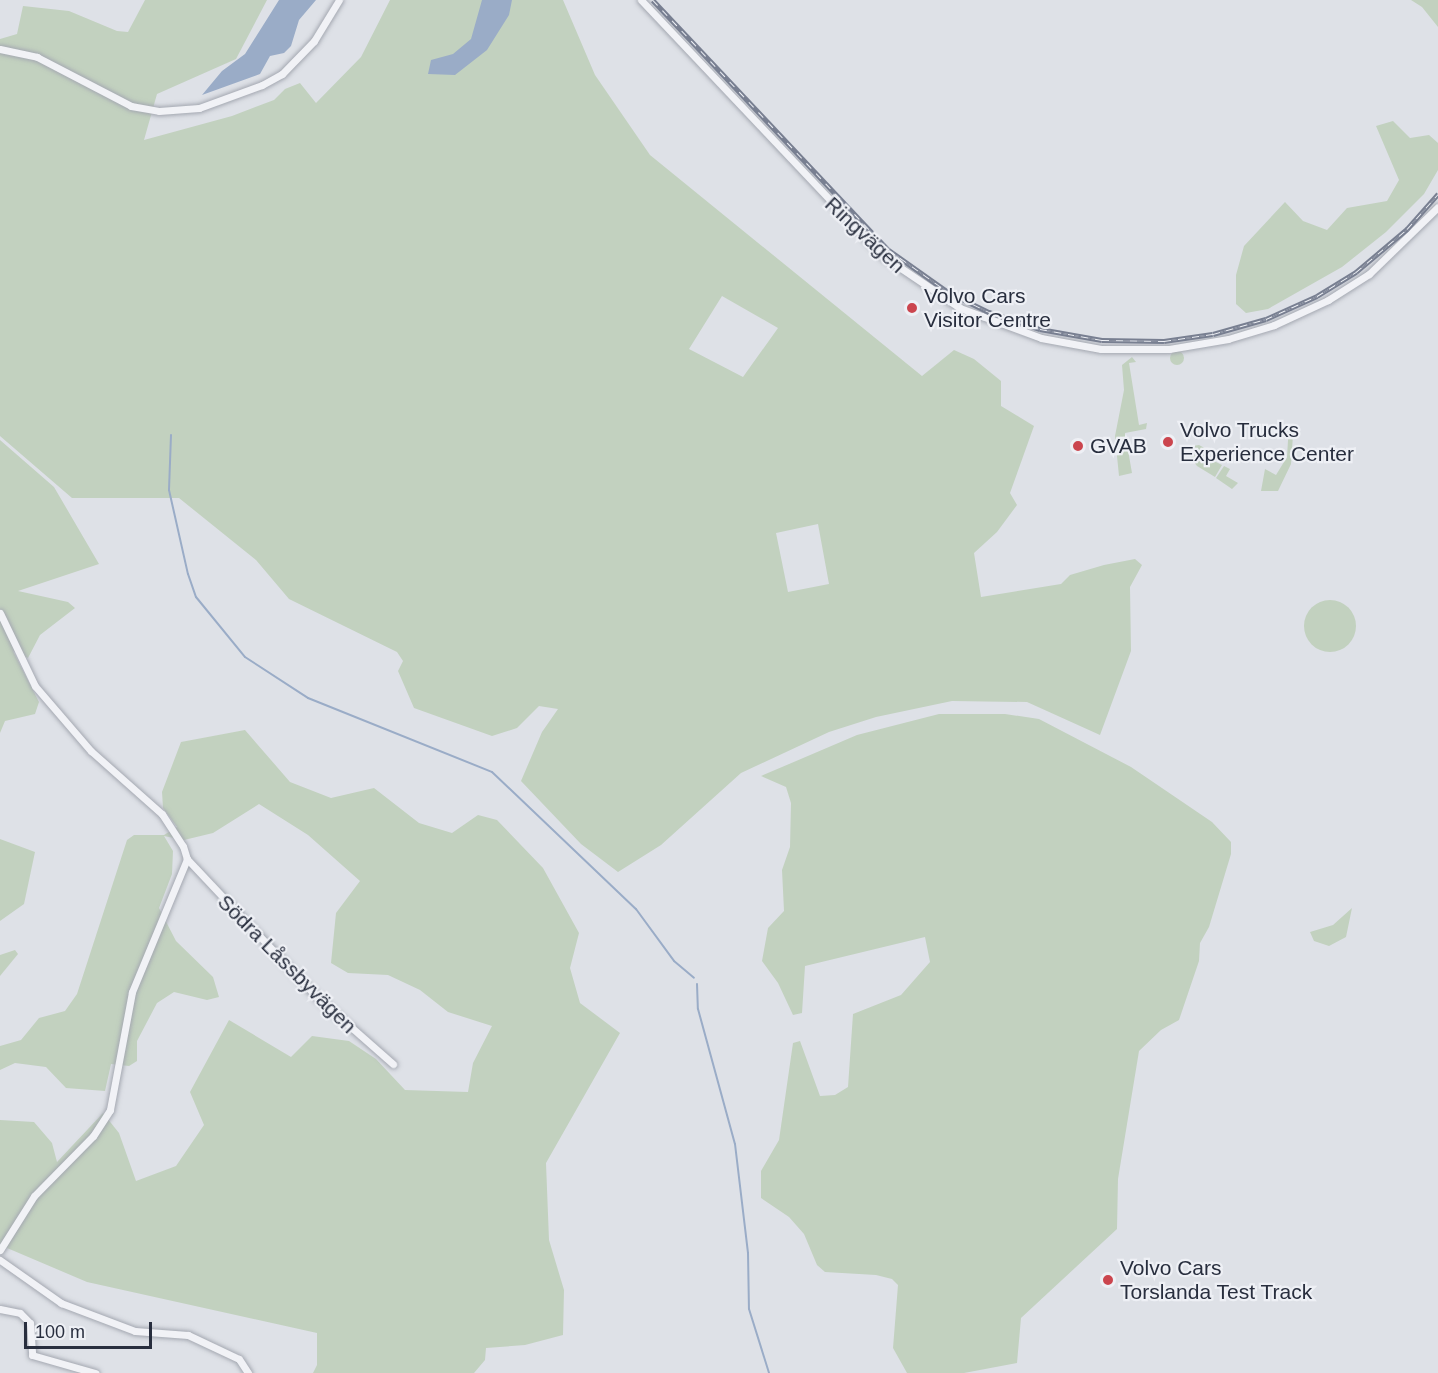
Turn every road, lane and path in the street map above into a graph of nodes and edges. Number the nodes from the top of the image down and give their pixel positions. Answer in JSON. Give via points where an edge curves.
{"nodes":[{"id":1,"x":339,"y":0,"type":"edge"},
{"id":2,"x":641,"y":0,"type":"edge"},
{"id":3,"x":0,"y":49,"type":"edge"},
{"id":4,"x":1438,"y":207,"type":"edge"},
{"id":5,"x":0,"y":613,"type":"edge"},
{"id":6,"x":187,"y":860,"type":"junction"},
{"id":7,"x":393,"y":1064,"type":"dead end"},
{"id":8,"x":0,"y":1250,"type":"edge"},
{"id":9,"x":0,"y":1260,"type":"edge"},
{"id":10,"x":0,"y":1309,"type":"edge"},
{"id":11,"x":95,"y":1373,"type":"edge"},
{"id":12,"x":248,"y":1373,"type":"edge"}],
"edges":[{"from":1,"to":3,"type":"street","via":[[314,41],[282,74],[239,95],[199,108],[159,111],[131,106],[37,57]]},
{"from":2,"to":4,"type":"street","name":"Ringvägen","via":[[883,256],[960,308],[1041,338],[1101,349],[1160,349],[1228,339],[1274,325],[1328,300],[1369,274]]},
{"from":5,"to":6,"type":"street","name":"Södra Låssbyvägen","via":[[35,686],[91,751],[162,814],[183,846]]},
{"from":6,"to":7,"type":"street","name":"Södra Låssbyvägen","via":[[318,998]]},
{"from":6,"to":8,"type":"street","via":[[132,992],[110,1110],[93,1136],[34,1196]]},
{"from":9,"to":12,"type":"street","via":[[61,1303],[135,1331],[188,1335],[238,1359]]},
{"from":10,"to":11,"type":"street","via":[[20,1313],[30,1323],[29,1350],[34,1356]]}]}
